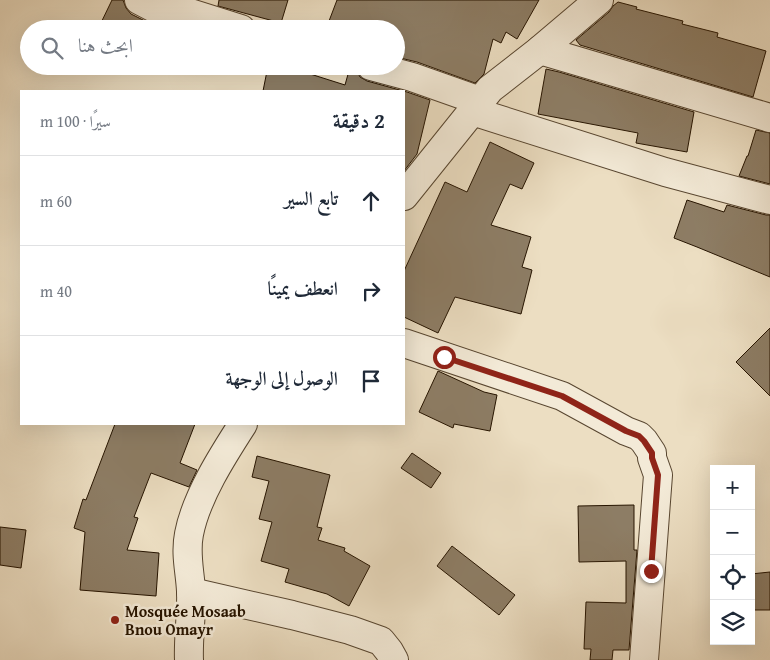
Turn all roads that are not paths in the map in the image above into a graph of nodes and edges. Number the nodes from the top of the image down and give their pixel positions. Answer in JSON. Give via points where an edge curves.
{"nodes":[{"id":1,"x":138,"y":0,"type":"edge"},
{"id":2,"x":600,"y":0,"type":"edge"},
{"id":3,"x":212,"y":20,"type":"edge"},
{"id":4,"x":540,"y":50,"type":"junction"},
{"id":5,"x":404,"y":75,"type":"edge"},
{"id":6,"x":476,"y":106,"type":"junction"},
{"id":7,"x":770,"y":118,"type":"edge"},
{"id":8,"x":405,"y":195,"type":"edge"},
{"id":9,"x":770,"y":200,"type":"edge"},
{"id":10,"x":405,"y":343,"type":"edge"},
{"id":11,"x":242,"y":425,"type":"edge"},
{"id":12,"x":191,"y":592,"type":"junction"},
{"id":13,"x":189,"y":660,"type":"edge"},
{"id":14,"x":394,"y":660,"type":"edge"},
{"id":15,"x":644,"y":660,"type":"edge"}],
"edges":[{"from":1,"to":3,"type":"street","via":[[162,12],[190,13]]},
{"from":2,"to":4,"type":"street"},
{"from":4,"to":6,"type":"street","via":[[490,90]]},
{"from":4,"to":7,"type":"street"},
{"from":5,"to":6,"type":"street"},
{"from":6,"to":8,"type":"street"},
{"from":6,"to":9,"type":"street","via":[[665,172]]},
{"from":10,"to":15,"type":"street","via":[[562,396],[644,441],[652,453],[658,475]]},
{"from":11,"to":12,"type":"street","via":[[204,489],[193,518],[187,556]]},
{"from":12,"to":13,"type":"street"},
{"from":12,"to":14,"type":"street","via":[[350,630],[381,641]]}]}
